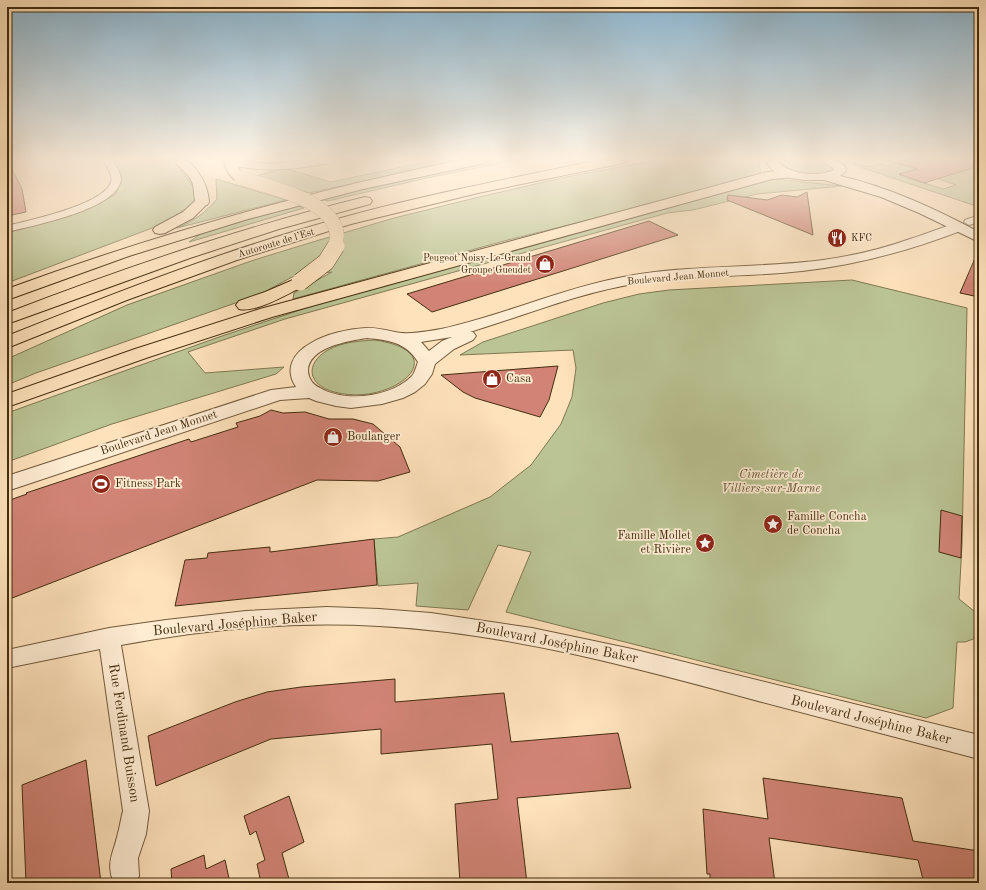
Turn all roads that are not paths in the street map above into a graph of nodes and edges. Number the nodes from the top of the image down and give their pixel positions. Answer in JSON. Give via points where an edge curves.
{"nodes":[{"id":1,"x":99,"y":201,"type":"edge"},
{"id":2,"x":299,"y":201,"type":"edge"},
{"id":3,"x":304,"y":201,"type":"edge"},
{"id":4,"x":367,"y":201,"type":"edge"},
{"id":5,"x":429,"y":201,"type":"edge"},
{"id":6,"x":677,"y":201,"type":"edge"},
{"id":7,"x":901,"y":201,"type":"edge"},
{"id":8,"x":916,"y":201,"type":"edge"},
{"id":9,"x":202,"y":202,"type":"edge"},
{"id":10,"x":973,"y":228,"type":"edge"},
{"id":11,"x":7,"y":229,"type":"edge"},
{"id":12,"x":7,"y":288,"type":"edge"},
{"id":13,"x":7,"y":295,"type":"edge"},
{"id":14,"x":7,"y":319,"type":"edge"},
{"id":15,"x":400,"y":338,"type":"junction"},
{"id":16,"x":7,"y":342,"type":"edge"},
{"id":17,"x":427,"y":362,"type":"junction"},
{"id":18,"x":299,"y":365,"type":"junction"},
{"id":19,"x":312,"y":392,"type":"junction"},
{"id":20,"x":7,"y":397,"type":"edge"},
{"id":21,"x":7,"y":401,"type":"edge"},
{"id":22,"x":7,"y":470,"type":"edge"},
{"id":23,"x":7,"y":484,"type":"edge"},
{"id":24,"x":109,"y":637,"type":"junction"},
{"id":25,"x":7,"y":659,"type":"edge"},
{"id":26,"x":979,"y":748,"type":"edge"},
{"id":27,"x":125,"y":876,"type":"dead end"}],
"edges":[{"from":1,"to":11,"type":"street"},
{"from":2,"to":13,"type":"highway","via":[[144,246]]},
{"from":3,"to":20,"type":"highway","bridge":true,"via":[[327,213],[338,228],[338,239],[333,252],[321,268],[300,282],[271,296],[93,361]]},
{"from":4,"to":14,"type":"highway","name":"Autoroute de l’Est","via":[[205,247],[91,286]]},
{"from":5,"to":16,"type":"highway","name":"Autoroute de l’Est","via":[[346,221],[232,256],[128,293]]},
{"from":6,"to":21,"type":"highway","via":[[266,313],[142,353]]},
{"from":7,"to":10,"type":"main road","via":[[941,218]]},
{"from":8,"to":10,"type":"main road"},
{"from":9,"to":12,"type":"highway","via":[[188,215],[162,229]]},
{"from":10,"to":15,"type":"street","name":"Boulevard Jean Monnet","via":[[836,263],[622,282],[577,292],[450,333]]},
{"from":10,"to":17,"type":"street","name":"Boulevard Jean Monnet","via":[[947,243],[880,264],[850,270],[672,282],[634,286],[609,292],[462,338]]},
{"from":15,"to":17,"type":"street","name":"Boulevard Jean Monnet","via":[[413,343],[422,351]]},
{"from":15,"to":18,"type":"street","name":"Boulevard Jean Monnet","via":[[367,333],[334,339],[306,355]]},
{"from":17,"to":19,"type":"street","name":"Boulevard Jean Monnet","via":[[418,380],[405,390],[388,397],[368,401],[347,401]]},
{"from":18,"to":19,"type":"street","via":[[298,375]]},
{"from":18,"to":22,"type":"street","name":"Boulevard Jean Monnet","via":[[283,380]]},
{"from":19,"to":23,"type":"street","name":"Boulevard Jean Monnet","via":[[278,394]]},
{"from":24,"to":25,"type":"street","name":"Boulevard Joséphine Baker"},
{"from":24,"to":26,"type":"street","name":"Boulevard Joséphine Baker","via":[[174,627],[326,616],[396,618],[475,626],[604,651]]},
{"from":24,"to":27,"type":"street","name":"Rue Ferdinand Buisson","via":[[136,811],[124,858]]}]}
